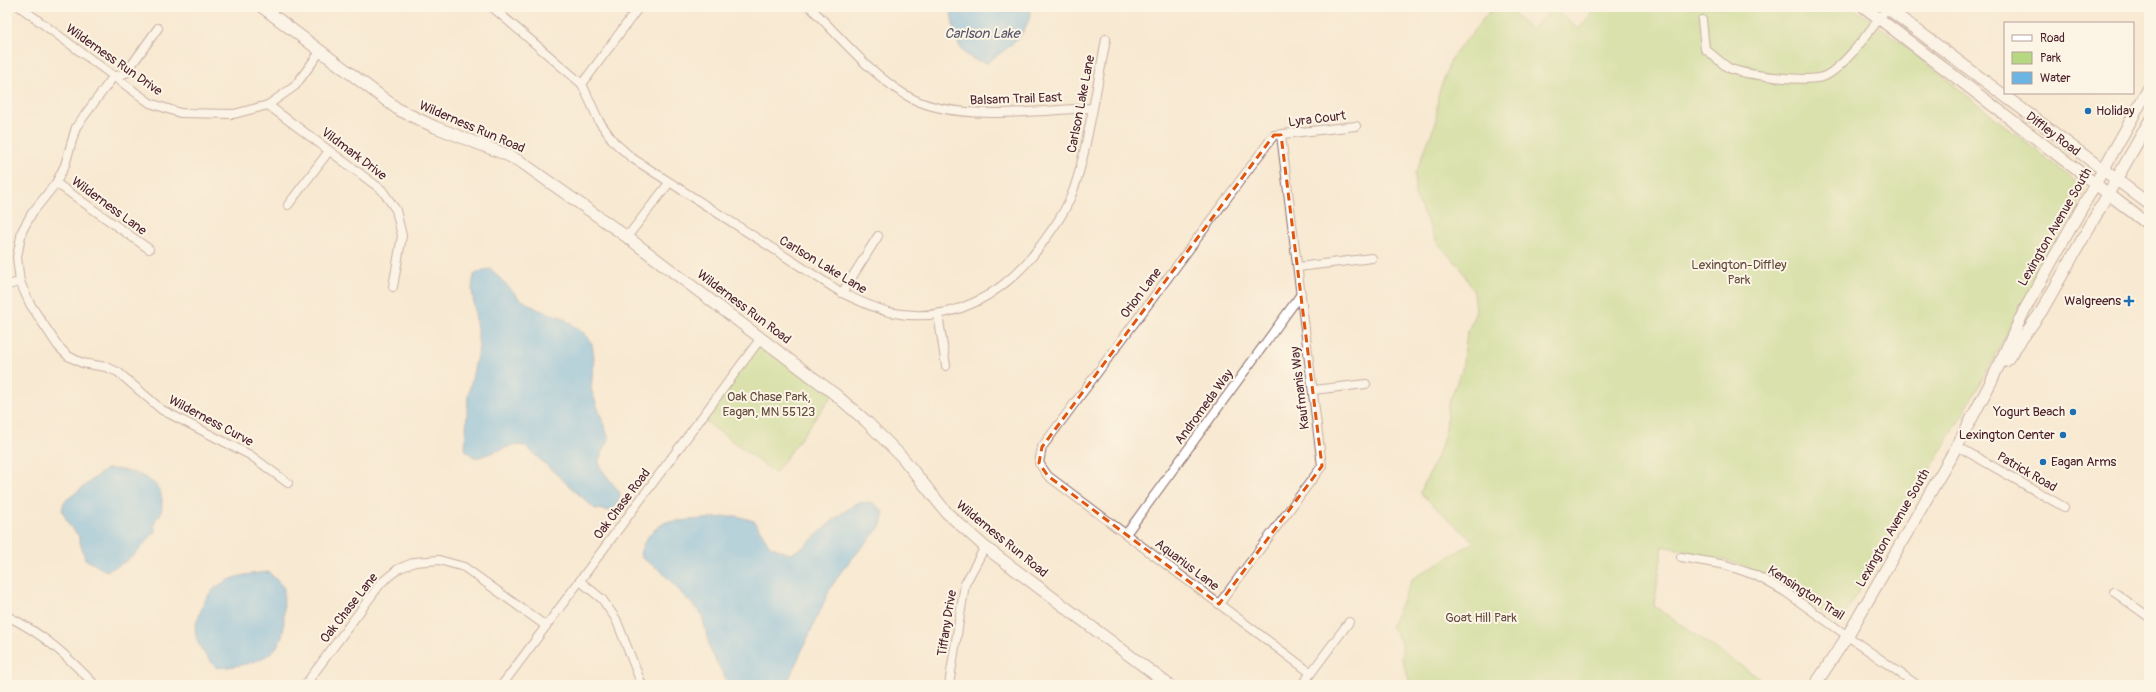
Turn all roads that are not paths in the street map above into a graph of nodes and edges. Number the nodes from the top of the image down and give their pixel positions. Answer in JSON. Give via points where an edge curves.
{"nodes":[{"id":1,"x":20,"y":7,"type":"edge"},
{"id":2,"x":262,"y":7,"type":"edge"},
{"id":3,"x":492,"y":7,"type":"edge"},
{"id":4,"x":639,"y":7,"type":"edge"},
{"id":5,"x":810,"y":7,"type":"edge"},
{"id":6,"x":1864,"y":7,"type":"edge"},
{"id":7,"x":1887,"y":7,"type":"edge"},
{"id":8,"x":1879,"y":19,"type":"junction"},
{"id":9,"x":1702,"y":20,"type":"dead end"},
{"id":10,"x":158,"y":28,"type":"dead end"},
{"id":11,"x":1106,"y":39,"type":"dead end"},
{"id":12,"x":320,"y":52,"type":"junction"},
{"id":13,"x":113,"y":77,"type":"junction"},
{"id":14,"x":582,"y":84,"type":"junction"},
{"id":15,"x":2149,"y":88,"type":"edge"},
{"id":16,"x":268,"y":105,"type":"junction"},
{"id":17,"x":1093,"y":108,"type":"junction"},
{"id":18,"x":2149,"y":122,"type":"edge"},
{"id":19,"x":1356,"y":126,"type":"dead end"},
{"id":20,"x":1282,"y":135,"type":"junction"},
{"id":21,"x":329,"y":151,"type":"junction"},
{"id":22,"x":2104,"y":170,"type":"junction"},
{"id":23,"x":2117,"y":180,"type":"junction"},
{"id":24,"x":56,"y":183,"type":"junction"},
{"id":25,"x":669,"y":183,"type":"junction"},
{"id":26,"x":2095,"y":184,"type":"junction"},
{"id":27,"x":2109,"y":195,"type":"junction"},
{"id":28,"x":2149,"y":204,"type":"edge"},
{"id":29,"x":288,"y":205,"type":"dead end"},
{"id":30,"x":2149,"y":225,"type":"edge"},
{"id":31,"x":878,"y":236,"type":"dead end"},
{"id":32,"x":627,"y":237,"type":"junction"},
{"id":33,"x":149,"y":249,"type":"dead end"},
{"id":34,"x":1372,"y":258,"type":"dead end"},
{"id":35,"x":1298,"y":267,"type":"junction"},
{"id":36,"x":20,"y":282,"type":"junction"},
{"id":37,"x":7,"y":285,"type":"edge"},
{"id":38,"x":393,"y":286,"type":"dead end"},
{"id":39,"x":842,"y":293,"type":"junction"},
{"id":40,"x":1301,"y":294,"type":"junction"},
{"id":41,"x":938,"y":314,"type":"junction"},
{"id":42,"x":760,"y":338,"type":"junction"},
{"id":43,"x":946,"y":366,"type":"dead end"},
{"id":44,"x":1991,"y":382,"type":"junction"},
{"id":45,"x":1366,"y":384,"type":"dead end"},
{"id":46,"x":1313,"y":390,"type":"junction"},
{"id":47,"x":1957,"y":446,"type":"junction"},
{"id":48,"x":1048,"y":476,"type":"joint"},
{"id":49,"x":288,"y":483,"type":"dead end"},
{"id":50,"x":2064,"y":507,"type":"dead end"},
{"id":51,"x":1126,"y":534,"type":"junction"},
{"id":52,"x":985,"y":546,"type":"junction"},
{"id":53,"x":1681,"y":557,"type":"dead end"},
{"id":54,"x":580,"y":580,"type":"junction"},
{"id":55,"x":2114,"y":592,"type":"dead end"},
{"id":56,"x":1218,"y":604,"type":"junction"},
{"id":57,"x":7,"y":616,"type":"edge"},
{"id":58,"x":2149,"y":618,"type":"edge"},
{"id":59,"x":1349,"y":622,"type":"dead end"},
{"id":60,"x":546,"y":626,"type":"junction"},
{"id":61,"x":1848,"y":635,"type":"junction"},
{"id":62,"x":1311,"y":673,"type":"junction"},
{"id":63,"x":95,"y":685,"type":"edge"},
{"id":64,"x":305,"y":685,"type":"edge"},
{"id":65,"x":502,"y":685,"type":"edge"},
{"id":66,"x":642,"y":685,"type":"edge"},
{"id":67,"x":949,"y":685,"type":"edge"},
{"id":68,"x":1168,"y":685,"type":"edge"},
{"id":69,"x":1302,"y":685,"type":"edge"},
{"id":70,"x":1815,"y":685,"type":"edge"},
{"id":71,"x":1917,"y":685,"type":"edge"}],
"edges":[{"from":1,"to":13,"type":"street","name":"Wilderness Run Drive"},
{"from":2,"to":12,"type":"street","name":"Wilderness Run Road"},
{"from":3,"to":14,"type":"street","name":"Carlson Lake Lane"},
{"from":4,"to":14,"type":"street"},
{"from":5,"to":17,"type":"street","name":"Balsam Trail East","via":[[871,70],[905,95],[937,108],[968,114]]},
{"from":6,"to":8,"type":"street","name":"Diffley Road"},
{"from":7,"to":8,"type":"street"},
{"from":7,"to":22,"type":"street","name":"Diffley Road"},
{"from":8,"to":9,"type":"street","via":[[1842,63],[1824,77],[1804,80],[1758,75],[1729,68],[1705,49]]},
{"from":8,"to":26,"type":"street","name":"Diffley Road"},
{"from":10,"to":13,"type":"street","via":[[126,73]]},
{"from":11,"to":17,"type":"street","name":"Carlson Lake Lane"},
{"from":12,"to":16,"type":"street","name":"Wilderness Run Drive","via":[[295,86]]},
{"from":12,"to":32,"type":"street","name":"Wilderness Run Road","via":[[399,110],[521,162]]},
{"from":13,"to":16,"type":"street","name":"Wilderness Run Drive","via":[[150,103],[180,114],[234,114]]},
{"from":13,"to":24,"type":"street","name":"Wilderness Curve","via":[[76,127],[65,165]]},
{"from":14,"to":25,"type":"street","name":"Carlson Lake Lane","via":[[599,121],[614,142],[632,158]]},
{"from":15,"to":22,"type":"street","name":"Lexington Avenue South"},
{"from":16,"to":21,"type":"street","name":"Vildmark Drive"},
{"from":17,"to":41,"type":"street","name":"Carlson Lake Lane","via":[[1080,172],[1072,196],[1059,221],[1013,278],[991,295],[968,306]]},
{"from":18,"to":23,"type":"street","name":"Lexington Avenue South"},
{"from":19,"to":20,"type":"street","name":"Lyra Court"},
{"from":20,"to":35,"type":"street","name":"Kaufmanis Way"},
{"from":20,"to":48,"type":"street","name":"Orion Lane","via":[[1274,135],[1042,447],[1040,462]]},
{"from":21,"to":29,"type":"street"},
{"from":21,"to":38,"type":"street","name":"Vildmark Drive","via":[[382,190],[396,210],[402,236]]},
{"from":22,"to":23,"type":"street","name":"Diffley Road"},
{"from":22,"to":26,"type":"street","name":"Lexington Avenue South"},
{"from":23,"to":27,"type":"street","name":"Lexington Avenue South"},
{"from":23,"to":28,"type":"street","name":"Diffley Road"},
{"from":24,"to":33,"type":"street","name":"Wilderness Lane"},
{"from":24,"to":36,"type":"street","name":"Wilderness Curve","via":[[32,213],[22,231],[17,257]]},
{"from":25,"to":32,"type":"street"},
{"from":25,"to":39,"type":"street","name":"Carlson Lake Lane"},
{"from":26,"to":27,"type":"street","name":"Diffley Road"},
{"from":26,"to":44,"type":"street","name":"Lexington Avenue South","via":[[2024,311]]},
{"from":27,"to":30,"type":"street","name":"Diffley Road"},
{"from":27,"to":44,"type":"street","name":"Lexington Avenue South","via":[[2041,312]]},
{"from":31,"to":39,"type":"street"},
{"from":32,"to":42,"type":"street","name":"Wilderness Run Road"},
{"from":34,"to":35,"type":"street"},
{"from":35,"to":40,"type":"street","name":"Kaufmanis Way"},
{"from":36,"to":37,"type":"street"},
{"from":36,"to":49,"type":"street","name":"Wilderness Curve","via":[[38,316],[68,356],[82,363],[118,372],[162,410],[250,455]]},
{"from":39,"to":41,"type":"street","name":"Carlson Lake Lane","via":[[866,305],[890,312]]},
{"from":40,"to":46,"type":"street","name":"Kaufmanis Way"},
{"from":40,"to":51,"type":"street","name":"Andromeda Way"},
{"from":41,"to":43,"type":"street"},
{"from":42,"to":52,"type":"street","name":"Wilderness Run Road","via":[[836,394],[867,422],[902,457],[948,513]]},
{"from":42,"to":54,"type":"street","name":"Oak Chase Road"},
{"from":44,"to":47,"type":"street","name":"Lexington Avenue South"},
{"from":45,"to":46,"type":"street"},
{"from":46,"to":56,"type":"street","name":"Kaufmanis Way","via":[[1322,466]]},
{"from":47,"to":50,"type":"street","name":"Patrick Road"},
{"from":47,"to":61,"type":"street","name":"Lexington Avenue South"},
{"from":48,"to":51,"type":"street","name":"Aquarius Lane"},
{"from":51,"to":56,"type":"street","name":"Aquarius Lane"},
{"from":52,"to":67,"type":"street","name":"Tiffany Drive","via":[[965,584]]},
{"from":52,"to":68,"type":"street","name":"Wilderness Run Road"},
{"from":53,"to":61,"type":"street","name":"Kensington Trail","via":[[1726,565],[1755,575],[1784,591]]},
{"from":54,"to":60,"type":"street","name":"Oak Chase Road"},
{"from":54,"to":66,"type":"street","via":[[602,599],[616,619]]},
{"from":55,"to":58,"type":"street"},
{"from":56,"to":62,"type":"street","name":"Aquarius Lane"},
{"from":57,"to":63,"type":"street","via":[[30,627],[59,648]]},
{"from":59,"to":62,"type":"street"},
{"from":60,"to":64,"type":"street","name":"Oak Chase Lane","via":[[464,567],[439,560],[415,562],[398,569],[381,583]]},
{"from":60,"to":65,"type":"street","name":"Oak Chase Road"},
{"from":61,"to":70,"type":"street","name":"Lexington Avenue South"},
{"from":61,"to":71,"type":"street","name":"Kensington Trail"},
{"from":62,"to":69,"type":"street"}]}
